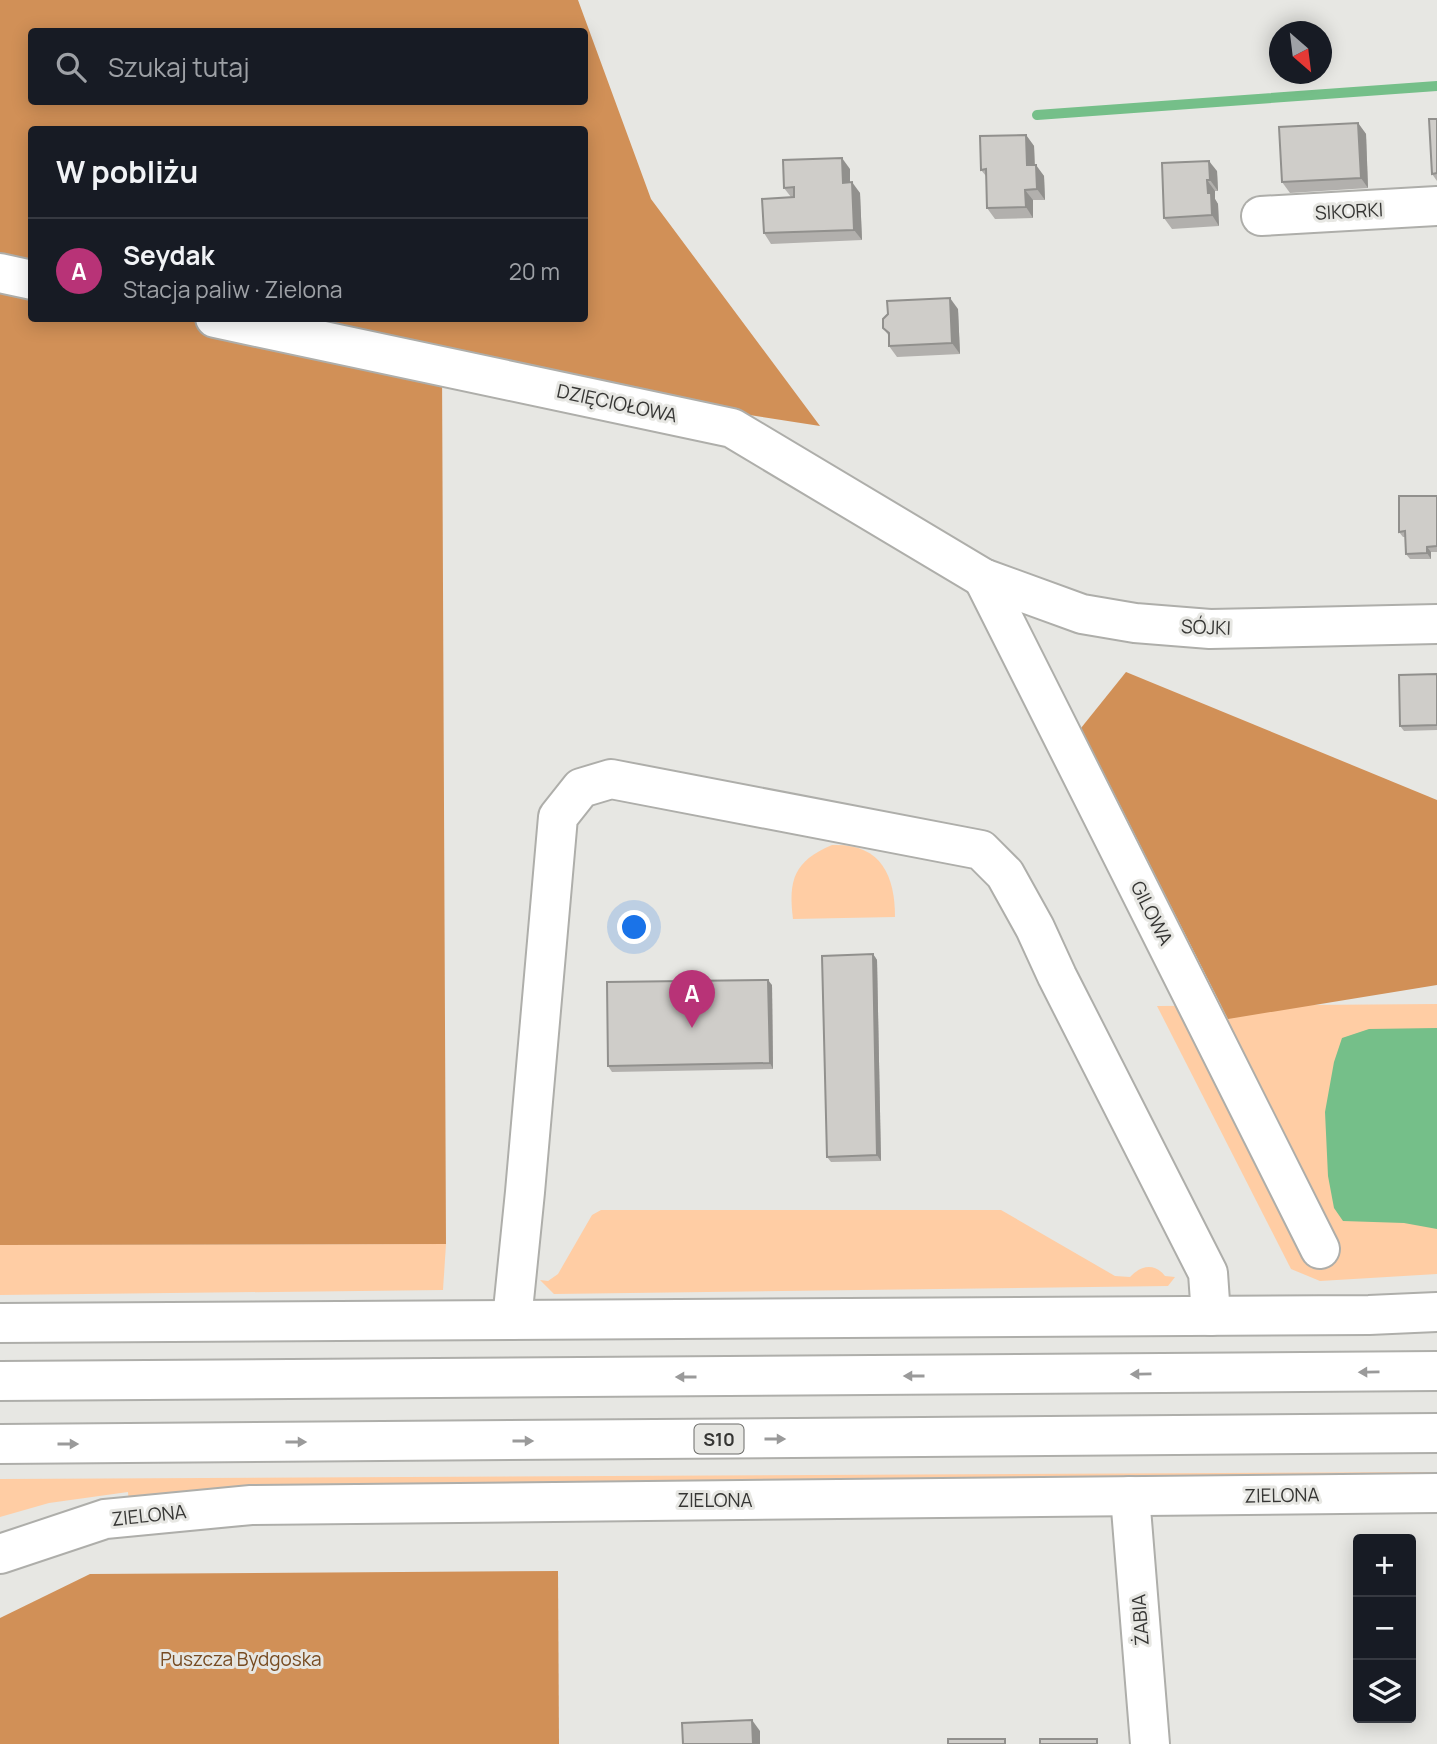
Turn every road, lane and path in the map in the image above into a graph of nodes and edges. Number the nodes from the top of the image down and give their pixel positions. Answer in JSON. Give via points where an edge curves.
{"nodes":[{"id":1,"x":1437,"y":206,"type":"edge"},
{"id":2,"x":1261,"y":216,"type":"dead end"},
{"id":3,"x":0,"y":273,"type":"edge"},
{"id":4,"x":28,"y":279,"type":"edge"},
{"id":5,"x":234,"y":322,"type":"edge"},
{"id":6,"x":983,"y":578,"type":"junction"},
{"id":7,"x":1437,"y":624,"type":"edge"},
{"id":8,"x":1320,"y":1249,"type":"dead end"},
{"id":9,"x":1437,"y":1312,"type":"edge"},
{"id":10,"x":1211,"y":1316,"type":"junction"},
{"id":11,"x":512,"y":1320,"type":"junction"},
{"id":12,"x":0,"y":1323,"type":"edge"},
{"id":13,"x":1437,"y":1371,"type":"edge"},
{"id":14,"x":0,"y":1381,"type":"edge"},
{"id":15,"x":1437,"y":1433,"type":"edge"},
{"id":16,"x":0,"y":1444,"type":"edge"},
{"id":17,"x":1437,"y":1493,"type":"edge"},
{"id":18,"x":1130,"y":1496,"type":"junction"},
{"id":19,"x":0,"y":1554,"type":"edge"},
{"id":20,"x":1150,"y":1744,"type":"edge"}],
"edges":[{"from":1,"to":2,"type":"main road","name":"SIKORKI"},
{"from":3,"to":4,"type":"main road"},
{"from":5,"to":6,"type":"main road","name":"DZIĘCIOŁOWA","via":[[732,428]]},
{"from":6,"to":7,"type":"main road","name":"SÓJKI","via":[[1082,614],[1135,623],[1210,629]]},
{"from":6,"to":8,"type":"main road","name":"GILOWA"},
{"from":9,"to":10,"type":"main road"},
{"from":10,"to":11,"type":"main road"},
{"from":10,"to":11,"type":"main road","via":[[1208,1273],[1035,928],[1005,874],[981,850],[611,779],[581,788],[558,817]]},
{"from":11,"to":12,"type":"main road"},
{"from":13,"to":14,"type":"main road","one_way":true},
{"from":16,"to":15,"type":"main road","number":"S10","one_way":true},
{"from":17,"to":18,"type":"main road","name":"ZIELONA"},
{"from":18,"to":19,"type":"main road","name":"ZIELONA","via":[[251,1504],[105,1519]]},
{"from":18,"to":20,"type":"main road","name":"ŻABIA"}]}
